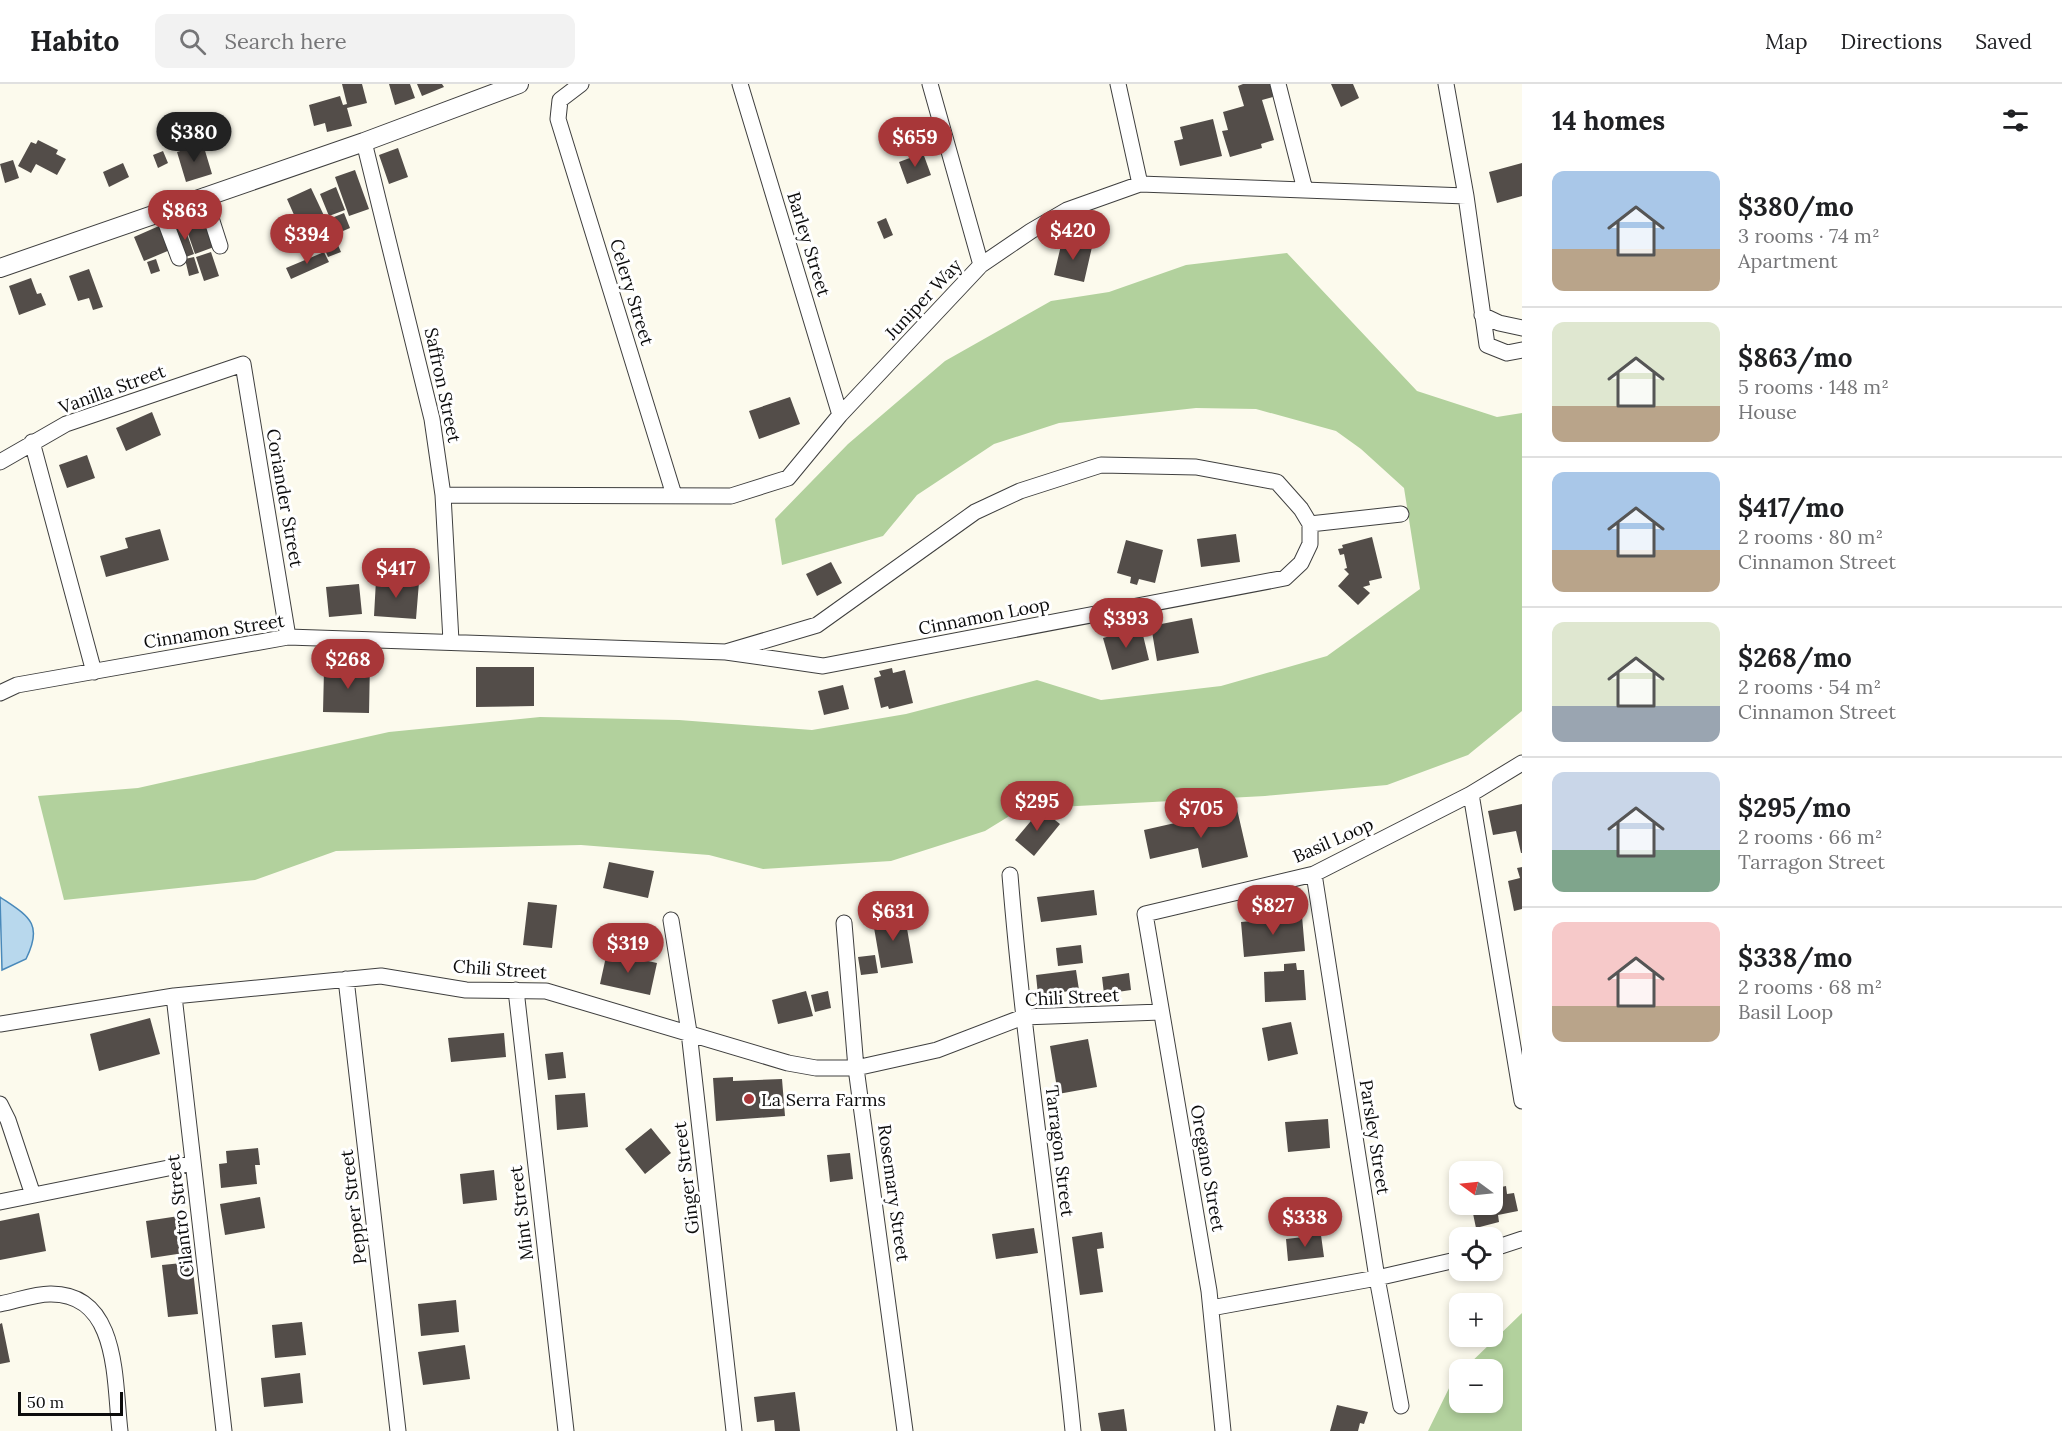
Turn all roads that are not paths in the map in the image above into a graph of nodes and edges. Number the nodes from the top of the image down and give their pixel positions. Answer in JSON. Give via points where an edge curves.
{"nodes":[{"id":1,"x":519,"y":84,"type":"edge"},
{"id":2,"x":581,"y":84,"type":"edge"},
{"id":3,"x":740,"y":84,"type":"edge"},
{"id":4,"x":930,"y":84,"type":"edge"},
{"id":5,"x":1118,"y":84,"type":"edge"},
{"id":6,"x":1278,"y":84,"type":"edge"},
{"id":7,"x":1446,"y":84,"type":"edge"},
{"id":8,"x":364,"y":142,"type":"junction"},
{"id":9,"x":1140,"y":184,"type":"junction"},
{"id":10,"x":1305,"y":190,"type":"junction"},
{"id":11,"x":204,"y":196,"type":"junction"},
{"id":12,"x":1466,"y":196,"type":"junction"},
{"id":13,"x":161,"y":210,"type":"junction"},
{"id":14,"x":220,"y":246,"type":"dead end"},
{"id":15,"x":179,"y":258,"type":"dead end"},
{"id":16,"x":981,"y":265,"type":"junction"},
{"id":17,"x":0,"y":268,"type":"edge"},
{"id":18,"x":1482,"y":315,"type":"junction"},
{"id":19,"x":1522,"y":328,"type":"edge"},
{"id":20,"x":1522,"y":350,"type":"edge"},
{"id":21,"x":243,"y":364,"type":"joint"},
{"id":22,"x":840,"y":415,"type":"junction"},
{"id":23,"x":32,"y":442,"type":"junction"},
{"id":24,"x":0,"y":462,"type":"edge"},
{"id":25,"x":443,"y":495,"type":"junction"},
{"id":26,"x":674,"y":495,"type":"junction"},
{"id":27,"x":1401,"y":514,"type":"dead end"},
{"id":28,"x":1310,"y":524,"type":"junction"},
{"id":29,"x":288,"y":638,"type":"junction"},
{"id":30,"x":451,"y":641,"type":"junction"},
{"id":31,"x":726,"y":652,"type":"junction"},
{"id":32,"x":94,"y":672,"type":"junction"},
{"id":33,"x":0,"y":693,"type":"edge"},
{"id":34,"x":1522,"y":763,"type":"edge"},
{"id":35,"x":1471,"y":794,"type":"junction"},
{"id":36,"x":1314,"y":874,"type":"junction"},
{"id":37,"x":1010,"y":875,"type":"dead end"},
{"id":38,"x":1145,"y":914,"type":"joint"},
{"id":39,"x":671,"y":920,"type":"dead end"},
{"id":40,"x":844,"y":923,"type":"dead end"},
{"id":41,"x":346,"y":979,"type":"junction"},
{"id":42,"x":516,"y":990,"type":"junction"},
{"id":43,"x":174,"y":996,"type":"junction"},
{"id":44,"x":1161,"y":1012,"type":"junction"},
{"id":45,"x":1023,"y":1017,"type":"junction"},
{"id":46,"x":0,"y":1024,"type":"edge"},
{"id":47,"x":689,"y":1032,"type":"junction"},
{"id":48,"x":856,"y":1068,"type":"junction"},
{"id":49,"x":1522,"y":1101,"type":"edge"},
{"id":50,"x":0,"y":1104,"type":"edge"},
{"id":51,"x":194,"y":1163,"type":"junction"},
{"id":52,"x":33,"y":1195,"type":"junction"},
{"id":53,"x":0,"y":1202,"type":"edge"},
{"id":54,"x":1522,"y":1239,"type":"edge"},
{"id":55,"x":1503,"y":1245,"type":"edge"},
{"id":56,"x":1449,"y":1262,"type":"edge"},
{"id":57,"x":1377,"y":1278,"type":"junction"},
{"id":58,"x":0,"y":1304,"type":"edge"},
{"id":59,"x":1211,"y":1308,"type":"junction"},
{"id":60,"x":1401,"y":1406,"type":"dead end"},
{"id":61,"x":120,"y":1431,"type":"edge"},
{"id":62,"x":224,"y":1431,"type":"edge"},
{"id":63,"x":398,"y":1431,"type":"edge"},
{"id":64,"x":566,"y":1431,"type":"edge"},
{"id":65,"x":734,"y":1431,"type":"edge"},
{"id":66,"x":905,"y":1431,"type":"edge"},
{"id":67,"x":1073,"y":1431,"type":"edge"},
{"id":68,"x":1223,"y":1431,"type":"edge"}],
"edges":[{"from":1,"to":8,"type":"street"},
{"from":2,"to":26,"type":"street","name":"Celery Street","via":[[560,100],[558,119]]},
{"from":3,"to":22,"type":"street","name":"Barley Street"},
{"from":4,"to":16,"type":"street"},
{"from":5,"to":9,"type":"street"},
{"from":6,"to":10,"type":"street"},
{"from":7,"to":12,"type":"street"},
{"from":8,"to":11,"type":"street"},
{"from":8,"to":25,"type":"street","name":"Saffron Street","via":[[432,419]]},
{"from":9,"to":10,"type":"street","name":"Juniper Way"},
{"from":9,"to":16,"type":"street","name":"Juniper Way","via":[[1067,210]]},
{"from":10,"to":12,"type":"street","name":"Juniper Way"},
{"from":11,"to":13,"type":"street"},
{"from":11,"to":14,"type":"street"},
{"from":12,"to":18,"type":"street"},
{"from":13,"to":15,"type":"street"},
{"from":13,"to":17,"type":"street"},
{"from":16,"to":22,"type":"street","name":"Juniper Way"},
{"from":18,"to":19,"type":"street"},
{"from":18,"to":20,"type":"street","via":[[1487,345],[1507,353]]},
{"from":21,"to":23,"type":"street","name":"Vanilla Street","via":[[66,424]]},
{"from":21,"to":29,"type":"street","name":"Coriander Street"},
{"from":22,"to":26,"type":"street","name":"Juniper Way","via":[[788,478],[731,496]]},
{"from":23,"to":24,"type":"street","name":"Vanilla Street"},
{"from":23,"to":32,"type":"street"},
{"from":25,"to":26,"type":"street","name":"Juniper Way"},
{"from":25,"to":30,"type":"street","name":"Saffron Street"},
{"from":27,"to":28,"type":"street"},
{"from":28,"to":31,"type":"street","name":"Cinnamon Loop","via":[[1310,544],[1301,563],[1285,578],[1264,584],[823,666]]},
{"from":28,"to":31,"type":"street","via":[[1277,482],[1196,467],[1101,465],[1020,491],[975,512],[817,625]]},
{"from":29,"to":30,"type":"street","name":"Cinnamon Street"},
{"from":29,"to":32,"type":"street","name":"Cinnamon Street"},
{"from":30,"to":31,"type":"street","name":"Cinnamon Street"},
{"from":32,"to":33,"type":"street","name":"Cinnamon Street","via":[[17,686]]},
{"from":34,"to":35,"type":"street","name":"Basil Loop"},
{"from":35,"to":36,"type":"street","name":"Basil Loop"},
{"from":35,"to":49,"type":"street"},
{"from":36,"to":38,"type":"street","name":"Basil Loop"},
{"from":36,"to":57,"type":"street","name":"Parsley Street"},
{"from":37,"to":45,"type":"street","name":"Tarragon Street"},
{"from":38,"to":44,"type":"street","name":"Oregano Street"},
{"from":39,"to":47,"type":"street","name":"Ginger Street"},
{"from":40,"to":48,"type":"street","name":"Rosemary Street"},
{"from":41,"to":42,"type":"street","name":"Chili Street","via":[[381,976],[466,990]]},
{"from":41,"to":43,"type":"street","name":"Chili Street"},
{"from":41,"to":63,"type":"street","name":"Pepper Street"},
{"from":42,"to":47,"type":"street","name":"Chili Street","via":[[546,991]]},
{"from":42,"to":64,"type":"street","name":"Mint Street"},
{"from":43,"to":46,"type":"street","name":"Chili Street"},
{"from":43,"to":51,"type":"street","name":"Cilantro Street"},
{"from":44,"to":45,"type":"street","name":"Chili Street"},
{"from":44,"to":59,"type":"street","name":"Oregano Street"},
{"from":45,"to":48,"type":"street","name":"Chili Street","via":[[937,1050]]},
{"from":45,"to":67,"type":"street","name":"Tarragon Street"},
{"from":47,"to":48,"type":"street","name":"Chili Street","via":[[788,1063]]},
{"from":47,"to":65,"type":"street","name":"Ginger Street"},
{"from":48,"to":66,"type":"street","name":"Rosemary Street"},
{"from":50,"to":52,"type":"street"},
{"from":51,"to":52,"type":"street"},
{"from":51,"to":62,"type":"street","name":"Cilantro Street"},
{"from":52,"to":53,"type":"street"},
{"from":54,"to":55,"type":"street"},
{"from":56,"to":57,"type":"street"},
{"from":57,"to":59,"type":"street"},
{"from":57,"to":60,"type":"street","name":"Parsley Street"},
{"from":58,"to":61,"type":"street","via":[[51,1294],[70,1297],[88,1306],[110,1340]]},
{"from":59,"to":68,"type":"street","name":"Oregano Street"}]}
